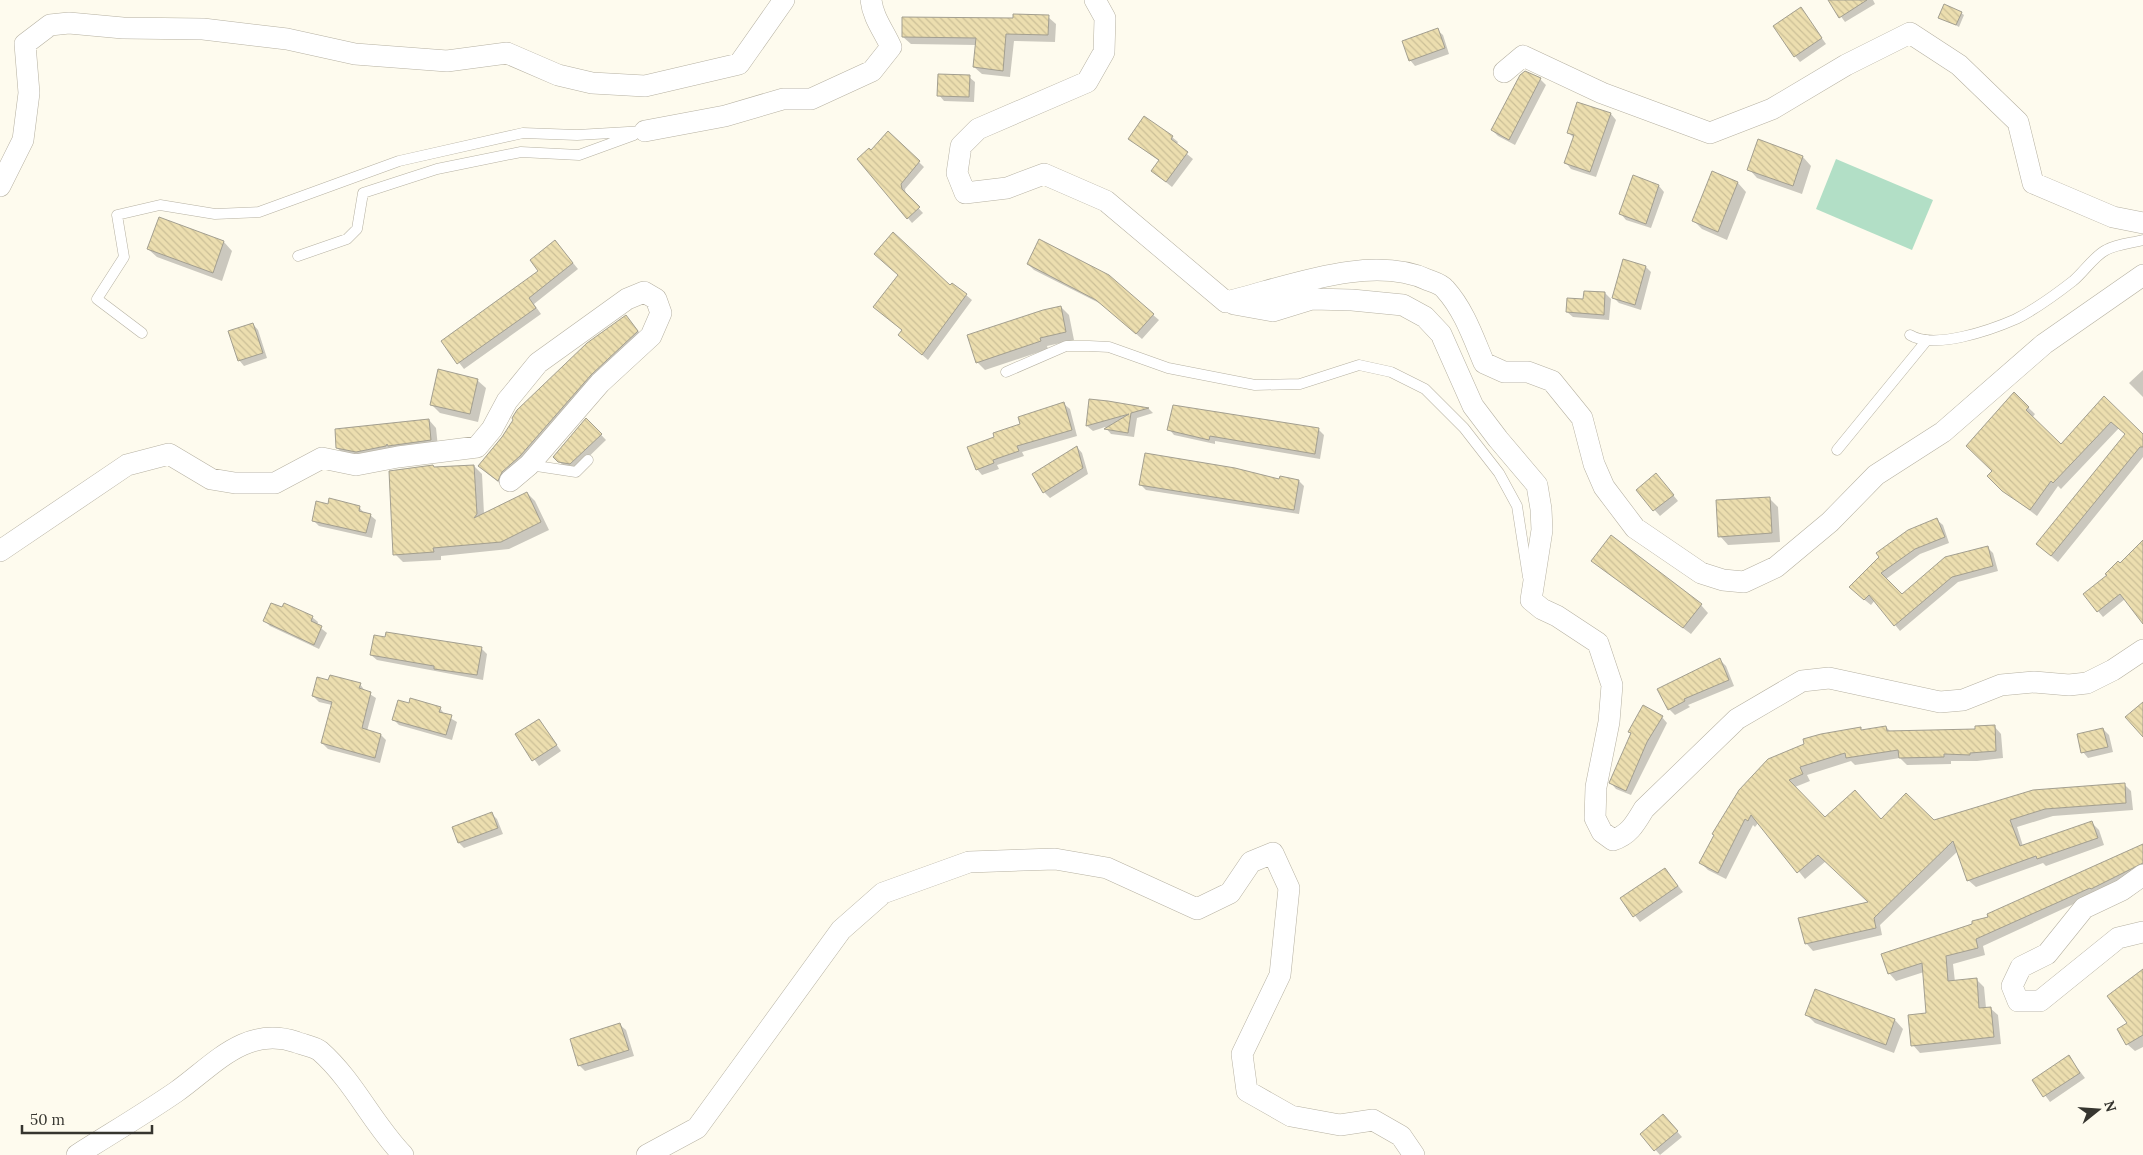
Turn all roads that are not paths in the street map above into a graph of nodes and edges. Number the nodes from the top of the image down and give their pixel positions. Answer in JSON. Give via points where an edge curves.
{"nodes":[{"id":1,"x":784,"y":0,"type":"edge"},
{"id":2,"x":871,"y":0,"type":"edge"},
{"id":3,"x":1095,"y":0,"type":"edge"},
{"id":4,"x":1504,"y":72,"type":"dead end"},
{"id":5,"x":645,"y":131,"type":"junction"},
{"id":6,"x":0,"y":186,"type":"edge"},
{"id":7,"x":2143,"y":223,"type":"edge"},
{"id":8,"x":2143,"y":240,"type":"edge"},
{"id":9,"x":298,"y":256,"type":"dead end"},
{"id":10,"x":2143,"y":276,"type":"edge"},
{"id":11,"x":1226,"y":302,"type":"junction"},
{"id":12,"x":142,"y":333,"type":"dead end"},
{"id":13,"x":1910,"y":335,"type":"dead end"},
{"id":14,"x":1927,"y":340,"type":"junction"},
{"id":15,"x":1006,"y":372,"type":"dead end"},
{"id":16,"x":1837,"y":450,"type":"dead end"},
{"id":17,"x":588,"y":460,"type":"dead end"},
{"id":18,"x":529,"y":465,"type":"junction"},
{"id":19,"x":510,"y":481,"type":"dead end"},
{"id":20,"x":0,"y":551,"type":"edge"},
{"id":21,"x":1531,"y":600,"type":"junction"},
{"id":22,"x":2143,"y":650,"type":"edge"},
{"id":23,"x":2143,"y":875,"type":"edge"},
{"id":24,"x":2143,"y":932,"type":"edge"},
{"id":25,"x":77,"y":1155,"type":"edge"},
{"id":26,"x":403,"y":1155,"type":"edge"},
{"id":27,"x":647,"y":1155,"type":"edge"},
{"id":28,"x":1414,"y":1155,"type":"edge"}],
"edges":[{"from":1,"to":6,"type":"street","via":[[739,64],[645,86],[592,83],[567,77],[507,53],[447,61],[355,54],[287,39],[204,29],[50,25],[25,44],[29,93],[23,140]]},
{"from":2,"to":5,"type":"street","via":[[872,14],[891,47],[872,71],[811,99],[783,99],[725,116]]},
{"from":3,"to":11,"type":"street","via":[[1104,18],[1104,52],[1087,82],[978,129],[961,146],[956,173],[965,194],[1007,188],[1044,174],[1064,182],[1106,201]]},
{"from":4,"to":7,"type":"street","via":[[1523,56],[1602,93],[1710,132],[1772,109],[1846,65],[1910,33],[1959,65],[2018,122],[2033,183],[2113,217]]},
{"from":5,"to":9,"type":"lane","via":[[579,155],[521,152],[436,169],[363,192],[357,229],[347,239]]},
{"from":5,"to":12,"type":"lane","via":[[577,135],[523,133],[399,161],[259,212],[214,214],[160,205],[117,215],[124,257],[97,299]]},
{"from":8,"to":14,"type":"lane","via":[[2106,250],[2074,280],[2016,319],[1939,342]]},
{"from":10,"to":11,"type":"street","via":[[2044,344],[1943,432],[1876,475],[1830,522],[1776,567],[1744,582],[1701,573],[1635,528],[1604,487],[1594,464],[1582,418],[1552,381],[1528,372],[1504,372],[1484,363],[1464,316],[1444,287],[1412,272],[1373,270],[1301,280],[1266,293]]},
{"from":11,"to":21,"type":"street","via":[[1272,311],[1312,299],[1352,300],[1403,304],[1425,317],[1441,334],[1473,406],[1537,485],[1542,530]]},
{"from":13,"to":14,"type":"lane"},
{"from":14,"to":16,"type":"lane"},
{"from":15,"to":21,"type":"lane","via":[[1066,346],[1089,346],[1109,348],[1168,368],[1255,385],[1300,384],[1359,364],[1391,372],[1424,389],[1464,428],[1500,473],[1516,506]]},
{"from":17,"to":18,"type":"lane","via":[[576,472]]},
{"from":18,"to":19,"type":"street"},
{"from":18,"to":20,"type":"street","via":[[600,384],[651,336],[661,314],[656,299],[644,292],[627,299],[538,363],[507,401],[492,429],[477,447],[356,465],[322,458],[276,483],[235,483],[211,479],[169,454],[127,466]]},
{"from":21,"to":22,"type":"street","via":[[1598,643],[1612,685],[1594,818],[1602,832],[1613,840],[1624,836],[1644,810],[1737,718],[1802,681],[1828,678],[1940,702],[1963,700],[2001,685],[2034,682],[2069,686],[2087,683],[2114,670]]},
{"from":23,"to":24,"type":"street","via":[[2122,890],[2084,908],[2047,954],[2021,967],[2012,986],[2018,1001],[2040,1002],[2118,938]]},
{"from":25,"to":26,"type":"street","via":[[177,1091],[238,1045],[262,1038],[291,1040],[319,1050],[344,1076]]},
{"from":27,"to":28,"type":"street","via":[[697,1128],[841,930],[883,893],[969,862],[1055,859],[1107,868],[1197,909],[1230,893],[1251,862],[1273,854],[1289,888],[1280,975],[1242,1054],[1248,1091],[1290,1116],[1340,1125],[1373,1120],[1401,1136]]}]}
